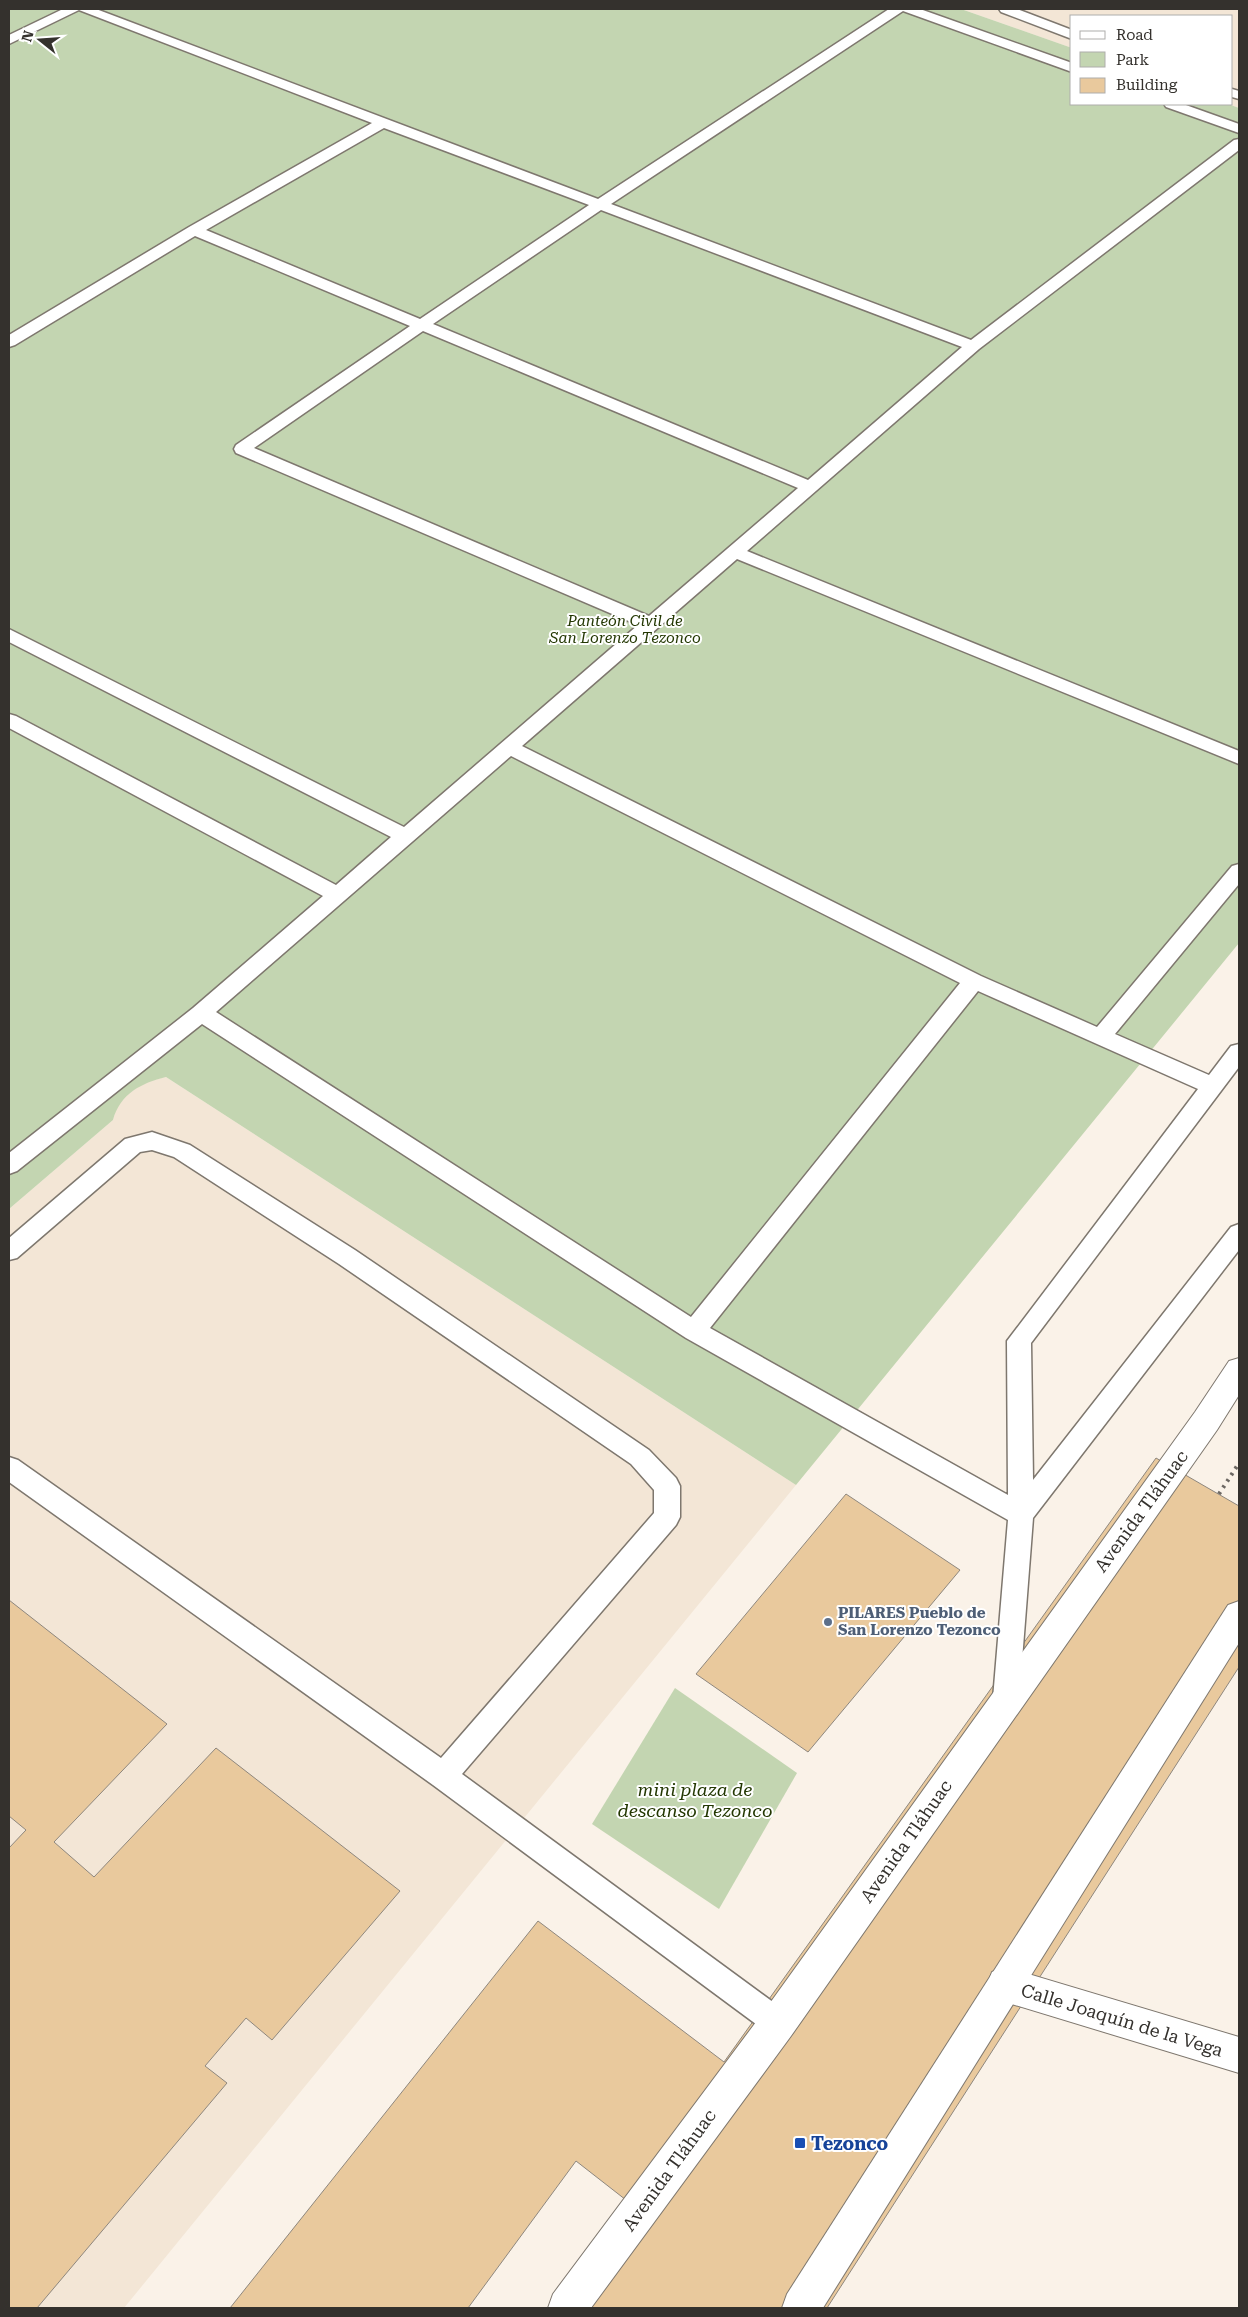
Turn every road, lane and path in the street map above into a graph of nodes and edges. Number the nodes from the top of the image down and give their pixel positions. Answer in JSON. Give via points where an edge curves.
{"nodes":[{"id":1,"x":73,"y":9,"type":"edge"},
{"id":2,"x":84,"y":9,"type":"edge"},
{"id":3,"x":898,"y":9,"type":"edge"},
{"id":4,"x":908,"y":9,"type":"edge"},
{"id":5,"x":1006,"y":9,"type":"edge"},
{"id":6,"x":1070,"y":34,"type":"edge"},
{"id":7,"x":9,"y":40,"type":"edge"},
{"id":8,"x":1070,"y":67,"type":"edge"},
{"id":9,"x":1173,"y":105,"type":"edge"},
{"id":10,"x":384,"y":122,"type":"junction"},
{"id":11,"x":1239,"y":129,"type":"edge"},
{"id":12,"x":1239,"y":143,"type":"edge"},
{"id":13,"x":599,"y":204,"type":"junction"},
{"id":14,"x":194,"y":230,"type":"junction"},
{"id":15,"x":421,"y":324,"type":"junction"},
{"id":16,"x":9,"y":342,"type":"edge"},
{"id":17,"x":973,"y":346,"type":"junction"},
{"id":18,"x":810,"y":487,"type":"junction"},
{"id":19,"x":734,"y":552,"type":"junction"},
{"id":20,"x":651,"y":624,"type":"junction"},
{"id":21,"x":9,"y":635,"type":"edge"},
{"id":22,"x":9,"y":720,"type":"edge"},
{"id":23,"x":508,"y":747,"type":"junction"},
{"id":24,"x":1239,"y":758,"type":"edge"},
{"id":25,"x":405,"y":836,"type":"junction"},
{"id":26,"x":1239,"y":871,"type":"edge"},
{"id":27,"x":336,"y":894,"type":"junction"},
{"id":28,"x":974,"y":981,"type":"junction"},
{"id":29,"x":201,"y":1013,"type":"junction"},
{"id":30,"x":1101,"y":1037,"type":"junction"},
{"id":31,"x":1239,"y":1052,"type":"edge"},
{"id":32,"x":1212,"y":1086,"type":"junction"},
{"id":33,"x":9,"y":1165,"type":"edge"},
{"id":34,"x":1239,"y":1233,"type":"edge"},
{"id":35,"x":9,"y":1251,"type":"edge"},
{"id":36,"x":694,"y":1331,"type":"junction"},
{"id":37,"x":1239,"y":1370,"type":"edge"},
{"id":38,"x":9,"y":1468,"type":"edge"},
{"id":39,"x":1021,"y":1515,"type":"junction"},
{"id":40,"x":1239,"y":1615,"type":"edge"},
{"id":41,"x":1006,"y":1699,"type":"junction"},
{"id":42,"x":443,"y":1776,"type":"junction"},
{"id":43,"x":1005,"y":1985,"type":"junction"},
{"id":44,"x":778,"y":2023,"type":"junction"},
{"id":45,"x":1239,"y":2055,"type":"edge"},
{"id":46,"x":567,"y":2308,"type":"edge"},
{"id":47,"x":801,"y":2308,"type":"edge"}],
"edges":[{"from":1,"to":7,"type":"lane"},
{"from":2,"to":10,"type":"lane"},
{"from":3,"to":13,"type":"lane"},
{"from":4,"to":8,"type":"lane"},
{"from":5,"to":6,"type":"lane"},
{"from":9,"to":11,"type":"lane"},
{"from":10,"to":13,"type":"lane"},
{"from":10,"to":14,"type":"lane"},
{"from":12,"to":17,"type":"lane"},
{"from":13,"to":15,"type":"lane"},
{"from":13,"to":17,"type":"lane"},
{"from":14,"to":15,"type":"lane"},
{"from":14,"to":16,"type":"lane"},
{"from":15,"to":18,"type":"lane"},
{"from":15,"to":20,"type":"lane","via":[[242,449]]},
{"from":17,"to":18,"type":"lane"},
{"from":18,"to":19,"type":"lane"},
{"from":19,"to":20,"type":"lane"},
{"from":19,"to":24,"type":"lane"},
{"from":20,"to":23,"type":"lane"},
{"from":21,"to":25,"type":"lane"},
{"from":22,"to":27,"type":"lane"},
{"from":23,"to":25,"type":"lane"},
{"from":23,"to":28,"type":"lane"},
{"from":25,"to":27,"type":"lane"},
{"from":26,"to":30,"type":"lane"},
{"from":27,"to":29,"type":"lane"},
{"from":28,"to":30,"type":"lane"},
{"from":28,"to":36,"type":"lane"},
{"from":29,"to":33,"type":"lane"},
{"from":29,"to":36,"type":"lane"},
{"from":30,"to":32,"type":"lane"},
{"from":31,"to":32,"type":"lane"},
{"from":32,"to":39,"type":"lane","via":[[1019,1341]]},
{"from":34,"to":39,"type":"lane"},
{"from":35,"to":42,"type":"lane","via":[[133,1145],[152,1141],[182,1151],[347,1257],[640,1457],[667,1486],[667,1517]]},
{"from":36,"to":39,"type":"lane"},
{"from":37,"to":41,"type":"main road","name":"Avenida Tláhuac","via":[[1206,1421]]},
{"from":38,"to":42,"type":"lane"},
{"from":39,"to":41,"type":"lane"},
{"from":40,"to":43,"type":"main road"},
{"from":41,"to":44,"type":"main road","name":"Avenida Tláhuac"},
{"from":42,"to":44,"type":"lane"},
{"from":43,"to":45,"type":"main road","name":"Calle Joaquín de la Vega"},
{"from":43,"to":47,"type":"main road"},
{"from":44,"to":46,"type":"main road","name":"Avenida Tláhuac"}]}
